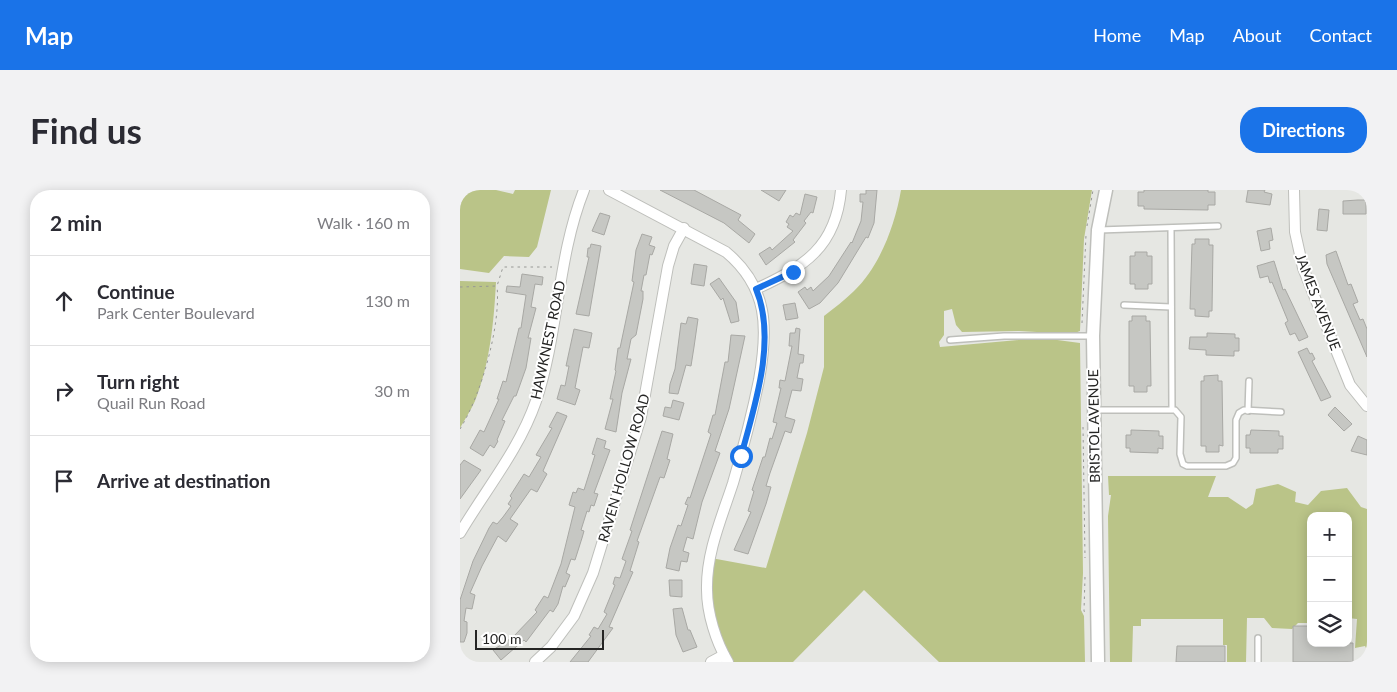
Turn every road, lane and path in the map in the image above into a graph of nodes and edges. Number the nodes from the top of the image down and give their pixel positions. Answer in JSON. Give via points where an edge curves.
{"nodes":[{"id":1,"x":584,"y":190,"type":"edge"},
{"id":2,"x":609,"y":190,"type":"edge"},
{"id":3,"x":841,"y":190,"type":"edge"},
{"id":4,"x":1106,"y":190,"type":"edge"},
{"id":5,"x":1294,"y":190,"type":"edge"},
{"id":6,"x":1218,"y":226,"type":"dead end"},
{"id":7,"x":684,"y":228,"type":"junction"},
{"id":8,"x":1171,"y":228,"type":"junction"},
{"id":9,"x":1098,"y":230,"type":"junction"},
{"id":10,"x":558,"y":267,"type":"dead end"},
{"id":11,"x":497,"y":286,"type":"junction"},
{"id":12,"x":460,"y":287,"type":"edge"},
{"id":13,"x":756,"y":289,"type":"junction"},
{"id":14,"x":1124,"y":306,"type":"dead end"},
{"id":15,"x":1171,"y":306,"type":"junction"},
{"id":16,"x":1093,"y":336,"type":"junction"},
{"id":17,"x":950,"y":340,"type":"dead end"},
{"id":18,"x":1249,"y":381,"type":"dead end"},
{"id":19,"x":1367,"y":406,"type":"edge"},
{"id":20,"x":1172,"y":409,"type":"junction"},
{"id":21,"x":1094,"y":410,"type":"junction"},
{"id":22,"x":1248,"y":411,"type":"junction"},
{"id":23,"x":1281,"y":412,"type":"dead end"},
{"id":24,"x":460,"y":429,"type":"edge"},
{"id":25,"x":460,"y":533,"type":"edge"},
{"id":26,"x":1086,"y":576,"type":"dead end"},
{"id":27,"x":1087,"y":616,"type":"dead end"},
{"id":28,"x":1258,"y":638,"type":"dead end"},
{"id":29,"x":726,"y":659,"type":"edge"},
{"id":30,"x":535,"y":662,"type":"edge"},
{"id":31,"x":711,"y":662,"type":"edge"},
{"id":32,"x":1098,"y":662,"type":"edge"},
{"id":33,"x":1258,"y":662,"type":"edge"}],
"edges":[{"from":1,"to":25,"type":"street","name":"HAWKNEST ROAD","via":[[571,227],[547,360],[536,401],[511,455]]},
{"from":2,"to":7,"type":"street"},
{"from":3,"to":13,"type":"street","via":[[834,223],[820,248],[793,272]]},
{"from":4,"to":9,"type":"street","name":"BRISTOL AVENUE"},
{"from":5,"to":19,"type":"street","name":"JAMES AVENUE","via":[[1295,232],[1303,268],[1350,385]]},
{"from":6,"to":8,"type":"lane"},
{"from":7,"to":13,"type":"street","via":[[726,252],[746,272]]},
{"from":7,"to":30,"type":"street","name":"RAVEN HOLLOW ROAD","via":[[668,266],[641,417],[593,573],[574,616],[551,648]]},
{"from":8,"to":9,"type":"lane"},
{"from":8,"to":15,"type":"lane"},
{"from":9,"to":16,"type":"street","name":"BRISTOL AVENUE"},
{"from":10,"to":11,"type":"path","via":[[503,267]]},
{"from":11,"to":12,"type":"path"},
{"from":11,"to":24,"type":"path","via":[[496,310],[484,373],[476,400]]},
{"from":13,"to":29,"type":"street","via":[[764,314],[765,343],[748,432],[713,545],[707,583],[711,615]]},
{"from":14,"to":15,"type":"lane"},
{"from":15,"to":20,"type":"lane"},
{"from":16,"to":17,"type":"lane"},
{"from":16,"to":21,"type":"street","name":"BRISTOL AVENUE"},
{"from":18,"to":22,"type":"lane"},
{"from":20,"to":21,"type":"lane"},
{"from":20,"to":22,"type":"lane","via":[[1181,418],[1181,458],[1187,466],[1226,466],[1233,463],[1236,417]]},
{"from":21,"to":32,"type":"street","name":"BRISTOL AVENUE"},
{"from":22,"to":23,"type":"lane"},
{"from":26,"to":27,"type":"path","via":[[1084,610]]},
{"from":28,"to":33,"type":"lane"},
{"from":29,"to":31,"type":"street"}]}
